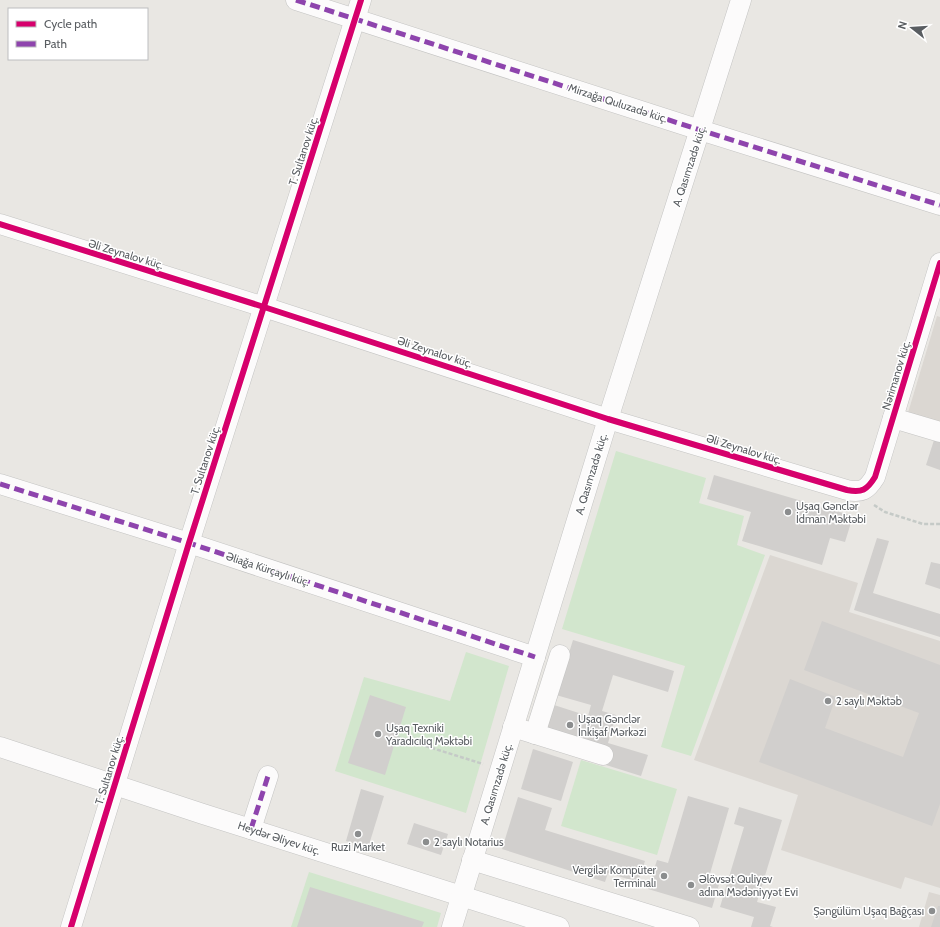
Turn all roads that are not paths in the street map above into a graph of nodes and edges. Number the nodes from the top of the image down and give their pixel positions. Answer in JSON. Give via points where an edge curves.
{"nodes":[{"id":1,"x":296,"y":0,"type":"edge"},
{"id":2,"x":361,"y":0,"type":"edge"},
{"id":3,"x":741,"y":0,"type":"edge"},
{"id":4,"x":355,"y":19,"type":"junction"},
{"id":5,"x":700,"y":130,"type":"junction"},
{"id":6,"x":940,"y":205,"type":"edge"},
{"id":7,"x":0,"y":224,"type":"edge"},
{"id":8,"x":940,"y":263,"type":"edge"},
{"id":9,"x":264,"y":307,"type":"junction"},
{"id":10,"x":893,"y":418,"type":"junction"},
{"id":11,"x":608,"y":419,"type":"junction"},
{"id":12,"x":940,"y":432,"type":"edge"},
{"id":13,"x":0,"y":484,"type":"edge"},
{"id":14,"x":865,"y":489,"type":"joint"},
{"id":15,"x":189,"y":543,"type":"junction"},
{"id":16,"x":560,"y":655,"type":"dead end"},
{"id":17,"x":535,"y":657,"type":"junction"},
{"id":18,"x":513,"y":727,"type":"junction"},
{"id":19,"x":535,"y":734,"type":"junction"},
{"id":20,"x":0,"y":747,"type":"edge"},
{"id":21,"x":603,"y":755,"type":"dead end"},
{"id":22,"x":268,"y":776,"type":"dead end"},
{"id":23,"x":115,"y":785,"type":"junction"},
{"id":24,"x":251,"y":829,"type":"junction"},
{"id":25,"x":472,"y":860,"type":"junction"},
{"id":26,"x":461,"y":896,"type":"junction"},
{"id":27,"x":71,"y":927,"type":"edge"},
{"id":28,"x":452,"y":927,"type":"edge"},
{"id":29,"x":559,"y":927,"type":"edge"},
{"id":30,"x":689,"y":927,"type":"edge"}],
"edges":[{"from":1,"to":4,"type":"street","name":"Mirzağa Quluzadə küç."},
{"from":2,"to":4,"type":"street","name":"T. Sultanov küç."},
{"from":3,"to":5,"type":"street","name":"A. Qasımzadə küç."},
{"from":4,"to":5,"type":"street","name":"Mirzağa Quluzadə küç."},
{"from":4,"to":9,"type":"street","name":"T. Sultanov küç."},
{"from":5,"to":6,"type":"street","name":"Mirzağa Quluzadə küç."},
{"from":5,"to":11,"type":"street","name":"A. Qasımzadə küç."},
{"from":7,"to":9,"type":"street","name":"Əli Zeynalov küç."},
{"from":8,"to":10,"type":"street","name":"Nərimanov küç."},
{"from":9,"to":11,"type":"street","name":"Əli Zeynalov küç."},
{"from":9,"to":15,"type":"street","name":"T. Sultanov küç."},
{"from":10,"to":12,"type":"street"},
{"from":10,"to":14,"type":"street","name":"Nərimanov küç.","via":[[876,477]]},
{"from":11,"to":14,"type":"street","name":"Əli Zeynalov küç.","via":[[847,490],[856,492]]},
{"from":11,"to":17,"type":"street","name":"A. Qasımzadə küç."},
{"from":13,"to":15,"type":"street","name":"Əliağa Kürçaylı küç."},
{"from":15,"to":17,"type":"street","name":"Əliağa Kürçaylı küç."},
{"from":15,"to":23,"type":"street","name":"T. Sultanov küç."},
{"from":16,"to":19,"type":"street"},
{"from":17,"to":18,"type":"street","name":"A. Qasımzadə küç."},
{"from":18,"to":19,"type":"street"},
{"from":18,"to":25,"type":"street","name":"A. Qasımzadə küç."},
{"from":19,"to":21,"type":"street"},
{"from":20,"to":23,"type":"street","name":"Heydər Əliyev küç."},
{"from":22,"to":24,"type":"street"},
{"from":23,"to":24,"type":"street","name":"Heydər Əliyev küç."},
{"from":23,"to":27,"type":"street","name":"T. Sultanov küç."},
{"from":24,"to":26,"type":"street","name":"Heydər Əliyev küç."},
{"from":25,"to":26,"type":"street","name":"A. Qasımzadə küç."},
{"from":25,"to":30,"type":"street"},
{"from":26,"to":28,"type":"street","name":"A. Qasımzadə küç."},
{"from":26,"to":29,"type":"street","name":"Heydər Əliyev küç."}]}
